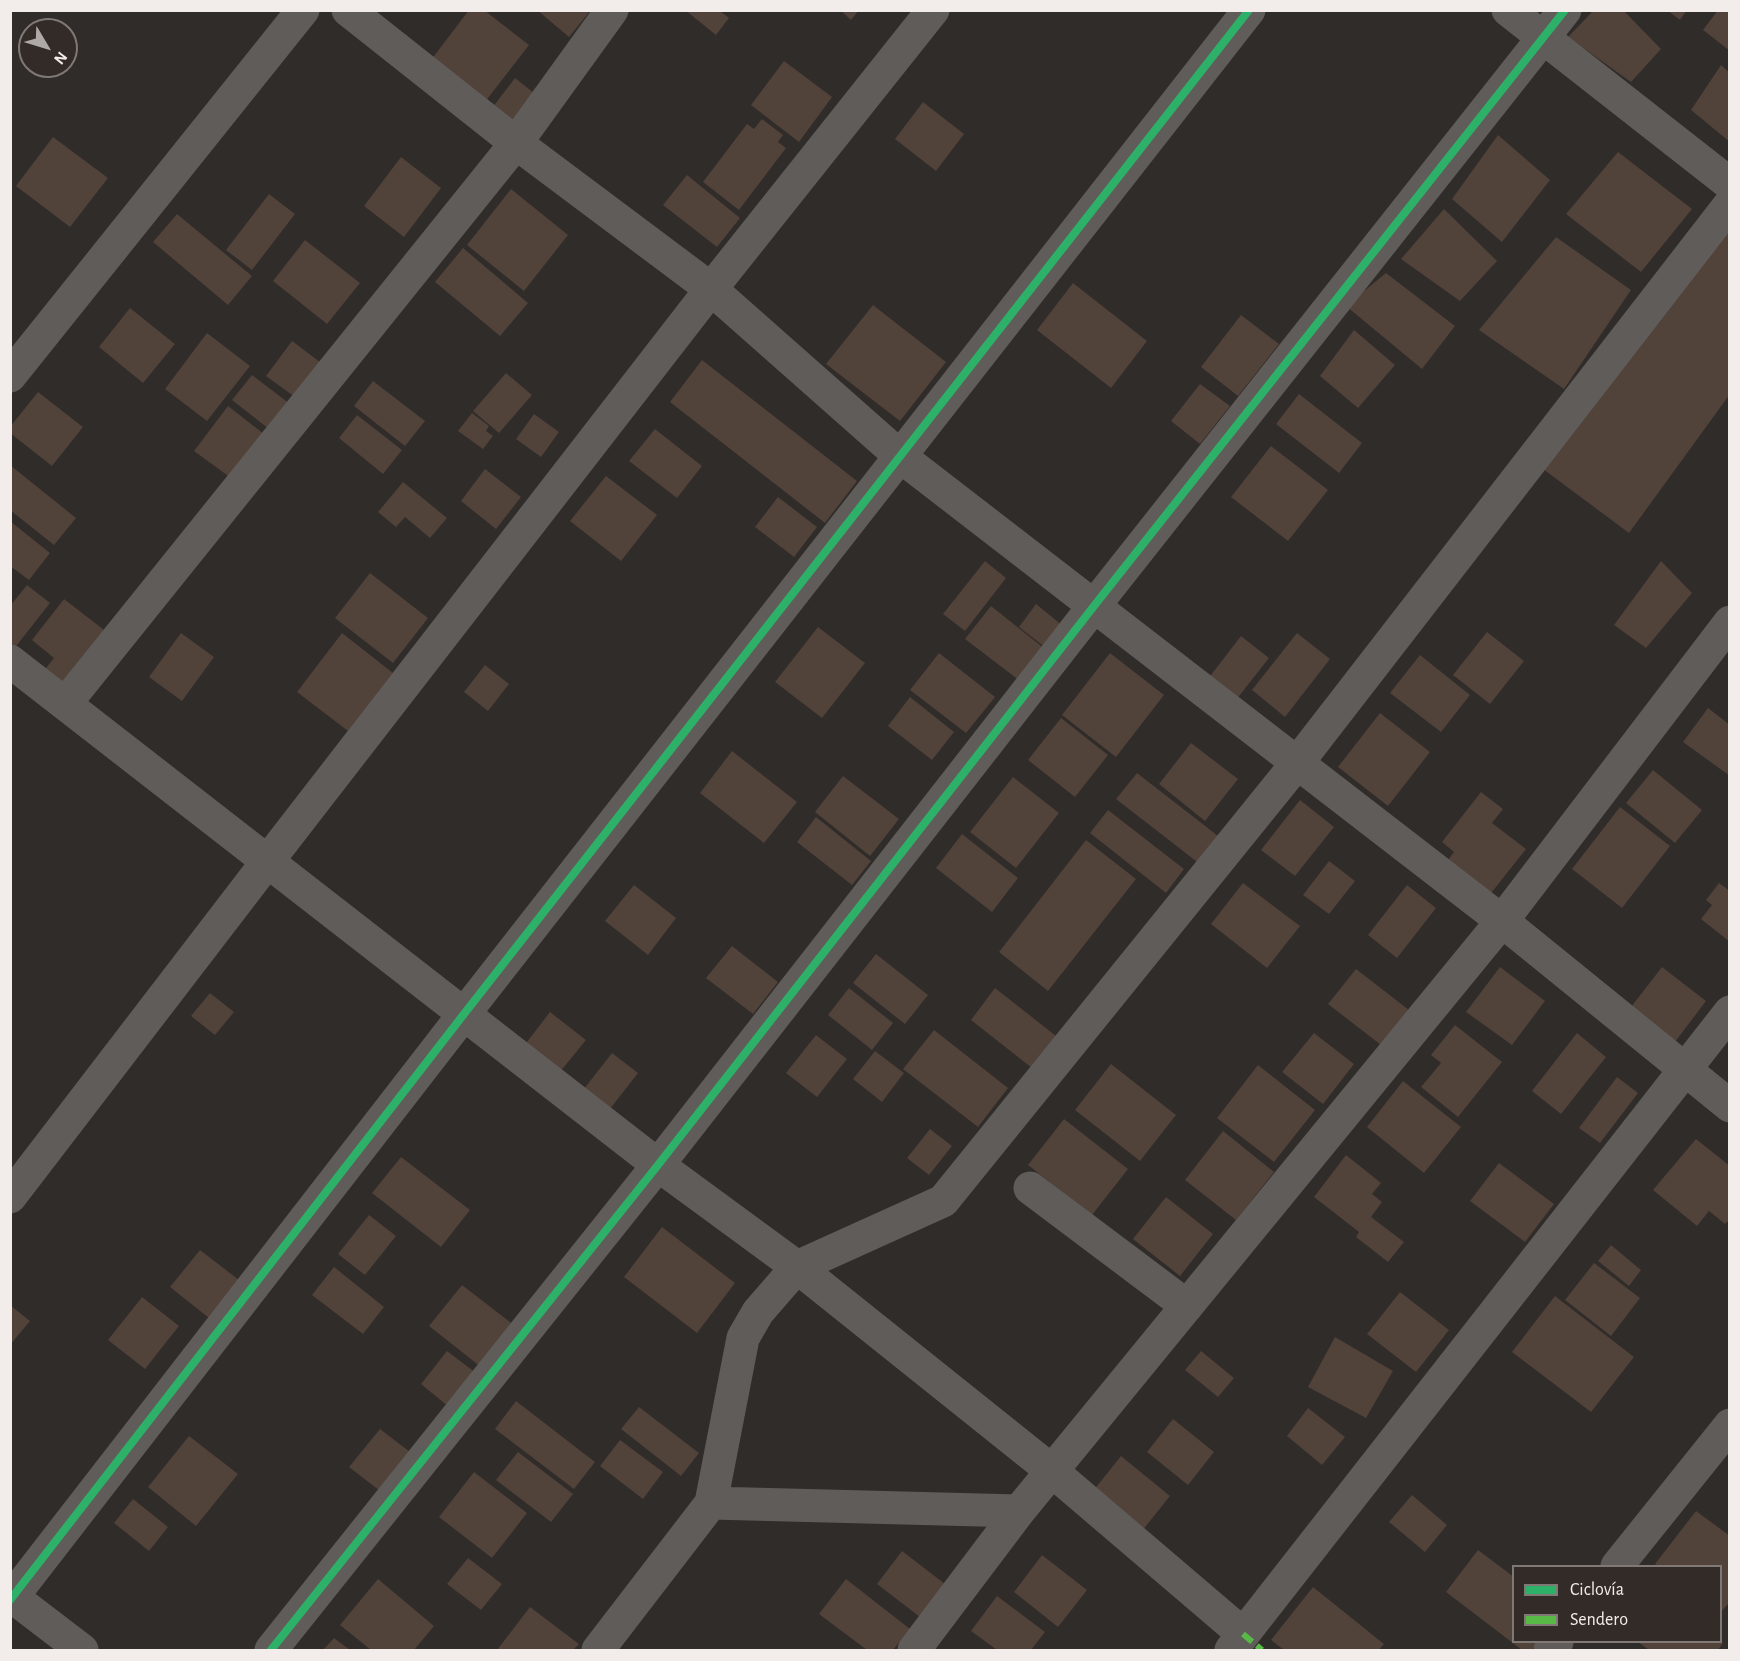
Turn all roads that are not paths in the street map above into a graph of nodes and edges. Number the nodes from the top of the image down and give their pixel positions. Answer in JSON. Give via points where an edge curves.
{"nodes":[{"id":1,"x":303,"y":10,"type":"edge"},
{"id":2,"x":348,"y":10,"type":"edge"},
{"id":3,"x":612,"y":10,"type":"edge"},
{"id":4,"x":933,"y":10,"type":"edge"},
{"id":5,"x":1249,"y":10,"type":"edge"},
{"id":6,"x":1508,"y":10,"type":"edge"},
{"id":7,"x":1565,"y":10,"type":"edge"},
{"id":8,"x":1543,"y":39,"type":"junction"},
{"id":9,"x":516,"y":143,"type":"junction"},
{"id":10,"x":1730,"y":184,"type":"edge"},
{"id":11,"x":1730,"y":204,"type":"edge"},
{"id":12,"x":711,"y":289,"type":"junction"},
{"id":13,"x":10,"y":376,"type":"edge"},
{"id":14,"x":901,"y":457,"type":"junction"},
{"id":15,"x":1094,"y":606,"type":"junction"},
{"id":16,"x":1730,"y":622,"type":"edge"},
{"id":17,"x":10,"y":661,"type":"edge"},
{"id":18,"x":65,"y":704,"type":"junction"},
{"id":19,"x":1298,"y":762,"type":"junction"},
{"id":20,"x":267,"y":862,"type":"junction"},
{"id":21,"x":1502,"y":921,"type":"junction"},
{"id":22,"x":1730,"y":1012,"type":"edge"},
{"id":23,"x":464,"y":1014,"type":"junction"},
{"id":24,"x":1684,"y":1070,"type":"junction"},
{"id":25,"x":1730,"y":1106,"type":"edge"},
{"id":26,"x":658,"y":1165,"type":"junction"},
{"id":27,"x":1030,"y":1188,"type":"dead end"},
{"id":28,"x":10,"y":1197,"type":"edge"},
{"id":29,"x":797,"y":1267,"type":"junction"},
{"id":30,"x":1187,"y":1306,"type":"junction"},
{"id":31,"x":1730,"y":1425,"type":"edge"},
{"id":32,"x":1052,"y":1471,"type":"junction"},
{"id":33,"x":711,"y":1503,"type":"junction"},
{"id":34,"x":1019,"y":1511,"type":"junction"},
{"id":35,"x":1618,"y":1565,"type":"edge"},
{"id":36,"x":11,"y":1597,"type":"edge"},
{"id":37,"x":1237,"y":1642,"type":"edge"},
{"id":38,"x":82,"y":1650,"type":"edge"},
{"id":39,"x":271,"y":1650,"type":"edge"},
{"id":40,"x":598,"y":1650,"type":"edge"},
{"id":41,"x":914,"y":1650,"type":"edge"}],
"edges":[{"from":1,"to":13,"type":"street"},
{"from":2,"to":9,"type":"street"},
{"from":3,"to":9,"type":"street"},
{"from":4,"to":12,"type":"street"},
{"from":5,"to":14,"type":"street"},
{"from":6,"to":8,"type":"street"},
{"from":7,"to":8,"type":"street"},
{"from":8,"to":10,"type":"street"},
{"from":8,"to":15,"type":"street"},
{"from":9,"to":12,"type":"street"},
{"from":9,"to":18,"type":"street"},
{"from":11,"to":19,"type":"street"},
{"from":12,"to":14,"type":"street"},
{"from":12,"to":20,"type":"street"},
{"from":14,"to":15,"type":"street"},
{"from":14,"to":23,"type":"street"},
{"from":15,"to":19,"type":"street"},
{"from":15,"to":26,"type":"street"},
{"from":16,"to":21,"type":"street"},
{"from":17,"to":18,"type":"street"},
{"from":18,"to":20,"type":"street"},
{"from":19,"to":21,"type":"street"},
{"from":19,"to":29,"type":"street","via":[[943,1200]]},
{"from":20,"to":23,"type":"street"},
{"from":20,"to":28,"type":"street"},
{"from":21,"to":24,"type":"street"},
{"from":21,"to":30,"type":"street"},
{"from":22,"to":24,"type":"street"},
{"from":23,"to":26,"type":"street"},
{"from":23,"to":36,"type":"street"},
{"from":24,"to":25,"type":"street"},
{"from":24,"to":37,"type":"street"},
{"from":26,"to":29,"type":"street"},
{"from":26,"to":39,"type":"street"},
{"from":27,"to":30,"type":"street"},
{"from":29,"to":32,"type":"street"},
{"from":29,"to":33,"type":"street","via":[[758,1312],[743,1338]]},
{"from":30,"to":32,"type":"street"},
{"from":31,"to":35,"type":"street"},
{"from":32,"to":34,"type":"street"},
{"from":32,"to":37,"type":"street"},
{"from":33,"to":34,"type":"street"},
{"from":33,"to":40,"type":"street"},
{"from":34,"to":41,"type":"street"},
{"from":36,"to":38,"type":"street"}]}
